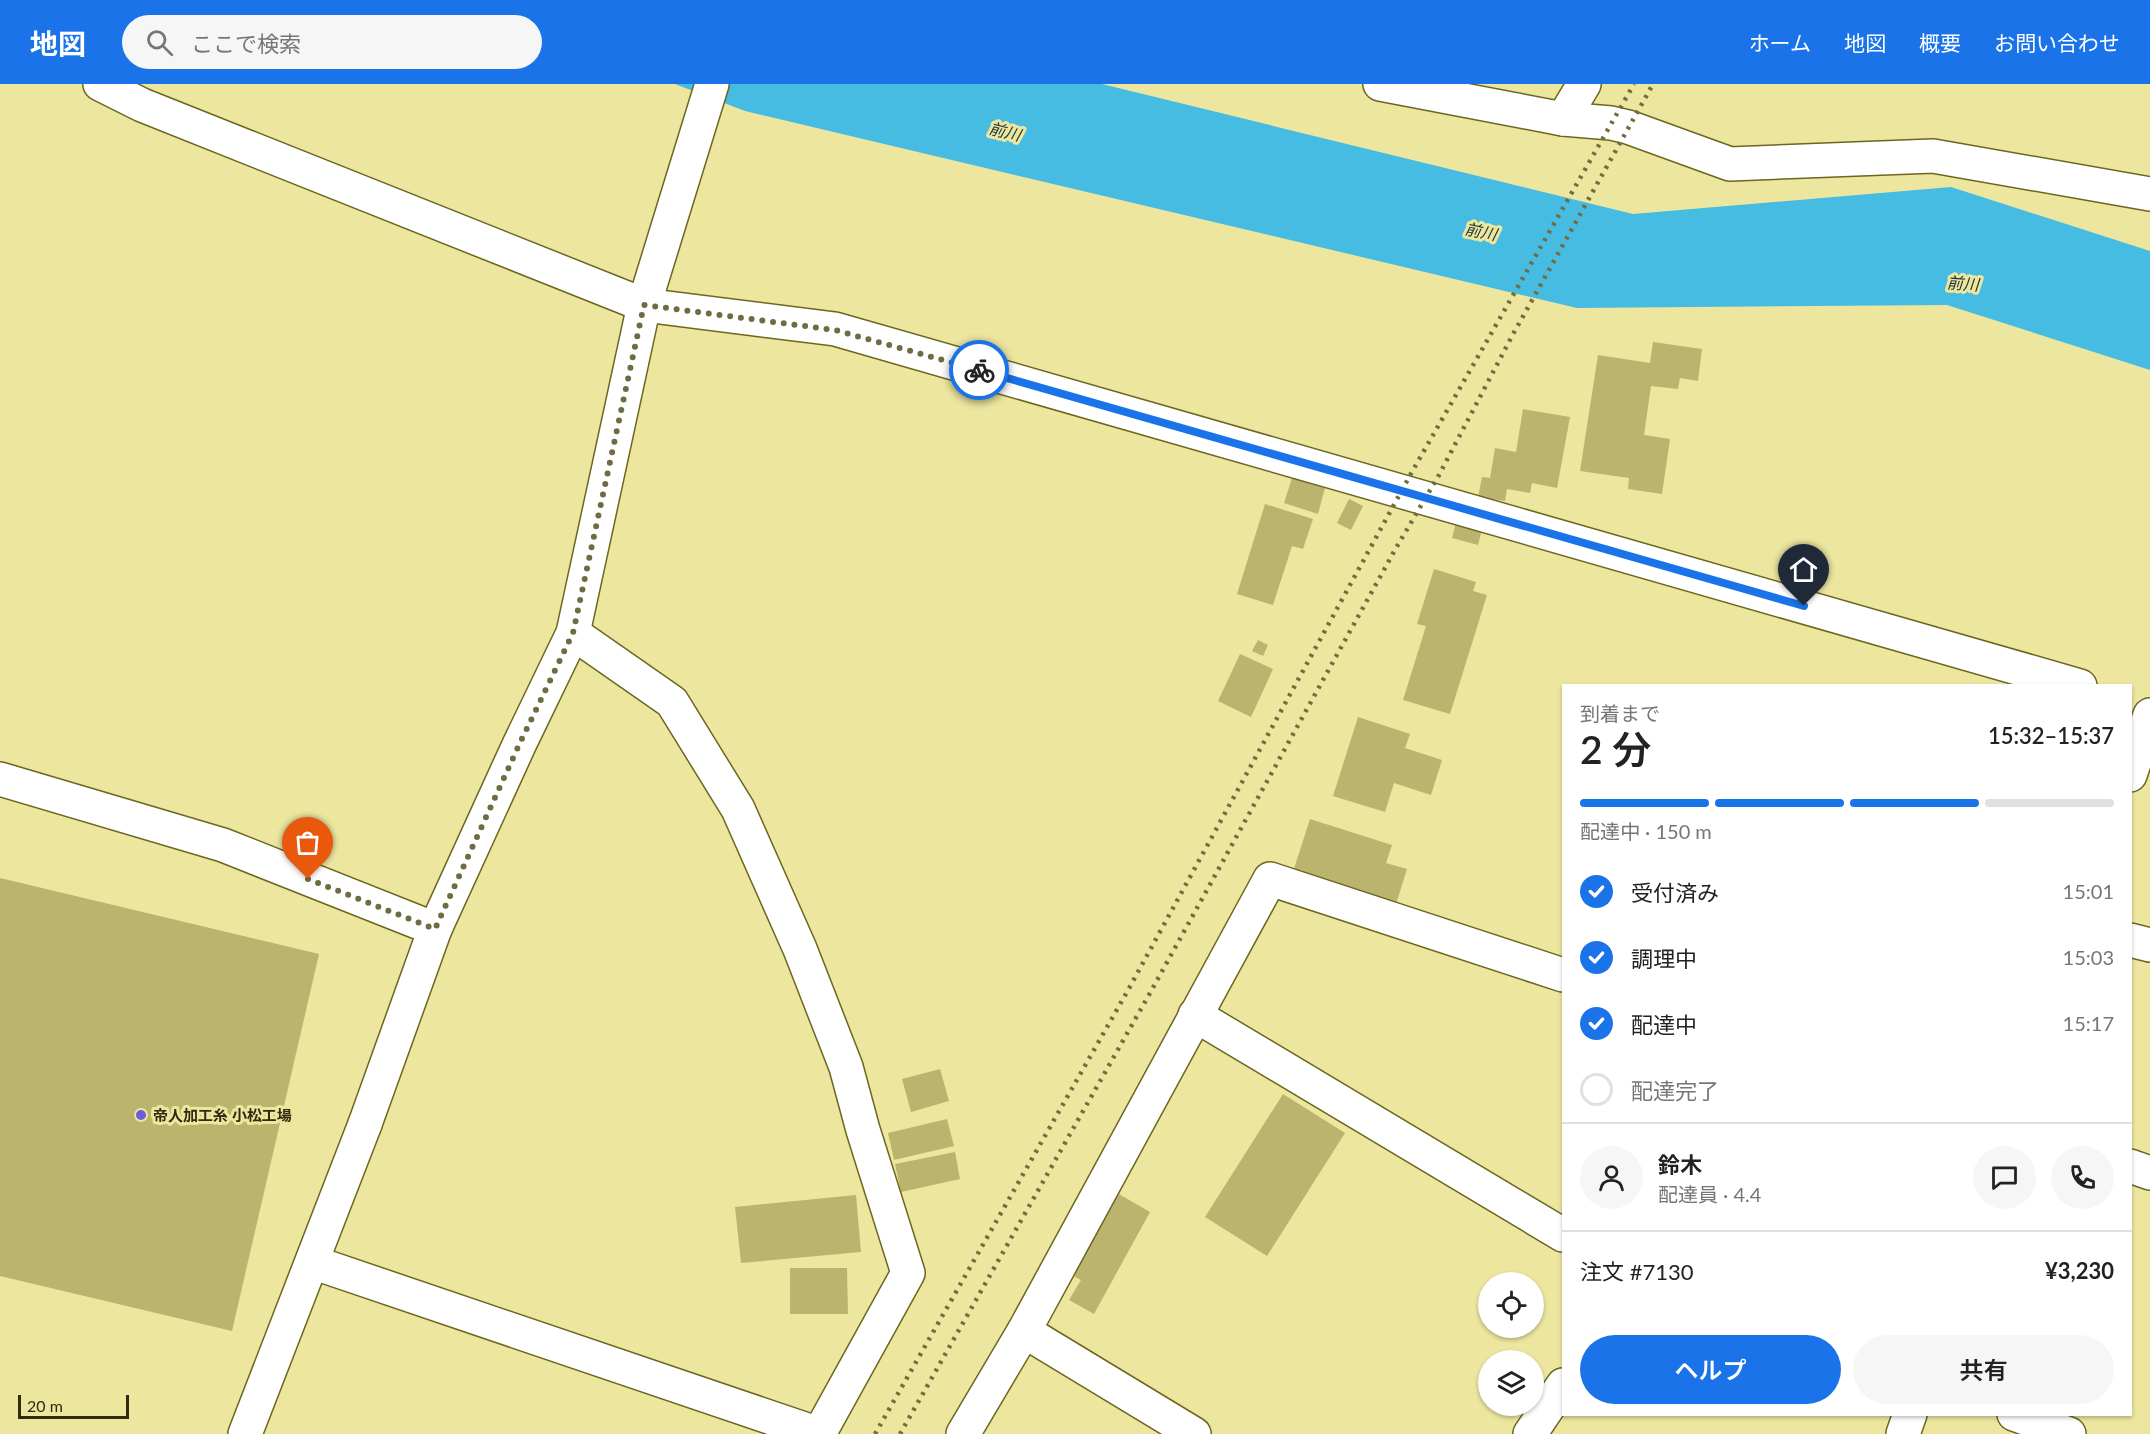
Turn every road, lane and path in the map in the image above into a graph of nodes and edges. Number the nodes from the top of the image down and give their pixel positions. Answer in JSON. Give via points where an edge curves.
{"nodes":[{"id":1,"x":100,"y":84,"type":"edge"},
{"id":2,"x":712,"y":84,"type":"edge"},
{"id":3,"x":1380,"y":84,"type":"edge"},
{"id":4,"x":1584,"y":84,"type":"edge"},
{"id":5,"x":1563,"y":119,"type":"junction"},
{"id":6,"x":2150,"y":194,"type":"edge"},
{"id":7,"x":644,"y":305,"type":"junction"},
{"id":8,"x":573,"y":633,"type":"junction"},
{"id":9,"x":2073,"y":684,"type":"edge"},
{"id":10,"x":2132,"y":700,"type":"edge"},
{"id":11,"x":2150,"y":705,"type":"edge"},
{"id":12,"x":2150,"y":715,"type":"edge"},
{"id":13,"x":2132,"y":769,"type":"edge"},
{"id":14,"x":0,"y":779,"type":"edge"},
{"id":15,"x":435,"y":929,"type":"junction"},
{"id":16,"x":2132,"y":940,"type":"edge"},
{"id":17,"x":2150,"y":945,"type":"edge"},
{"id":18,"x":1562,"y":975,"type":"edge"},
{"id":19,"x":1195,"y":1015,"type":"junction"},
{"id":20,"x":2132,"y":1167,"type":"edge"},
{"id":21,"x":2150,"y":1173,"type":"edge"},
{"id":22,"x":1562,"y":1234,"type":"edge"},
{"id":23,"x":312,"y":1262,"type":"junction"},
{"id":24,"x":1024,"y":1331,"type":"junction"},
{"id":25,"x":1562,"y":1386,"type":"edge"},
{"id":26,"x":1909,"y":1416,"type":"edge"},
{"id":27,"x":2020,"y":1416,"type":"edge"},
{"id":28,"x":245,"y":1434,"type":"edge"},
{"id":29,"x":963,"y":1434,"type":"edge"},
{"id":30,"x":1194,"y":1434,"type":"edge"},
{"id":31,"x":1530,"y":1434,"type":"edge"},
{"id":32,"x":1903,"y":1434,"type":"edge"},
{"id":33,"x":2069,"y":1434,"type":"edge"}],
"edges":[{"from":1,"to":7,"type":"street","via":[[142,105]]},
{"from":2,"to":7,"type":"street"},
{"from":3,"to":5,"type":"street"},
{"from":4,"to":5,"type":"street"},
{"from":5,"to":6,"type":"street","via":[[1611,123],[1730,164],[1933,156]]},
{"from":7,"to":8,"type":"street"},
{"from":7,"to":9,"type":"street","via":[[835,330]]},
{"from":8,"to":15,"type":"street"},
{"from":8,"to":23,"type":"street","via":[[672,702],[738,809],[800,949],[846,1067],[908,1273],[819,1434]]},
{"from":10,"to":11,"type":"street"},
{"from":12,"to":13,"type":"street"},
{"from":14,"to":15,"type":"street","via":[[223,845]]},
{"from":15,"to":23,"type":"street"},
{"from":16,"to":17,"type":"street"},
{"from":18,"to":19,"type":"street","via":[[1270,879]]},
{"from":19,"to":22,"type":"street"},
{"from":19,"to":24,"type":"street"},
{"from":20,"to":21,"type":"street"},
{"from":23,"to":28,"type":"street"},
{"from":24,"to":29,"type":"street"},
{"from":24,"to":30,"type":"street"},
{"from":25,"to":31,"type":"street"},
{"from":26,"to":32,"type":"street"},
{"from":27,"to":33,"type":"street"}]}
